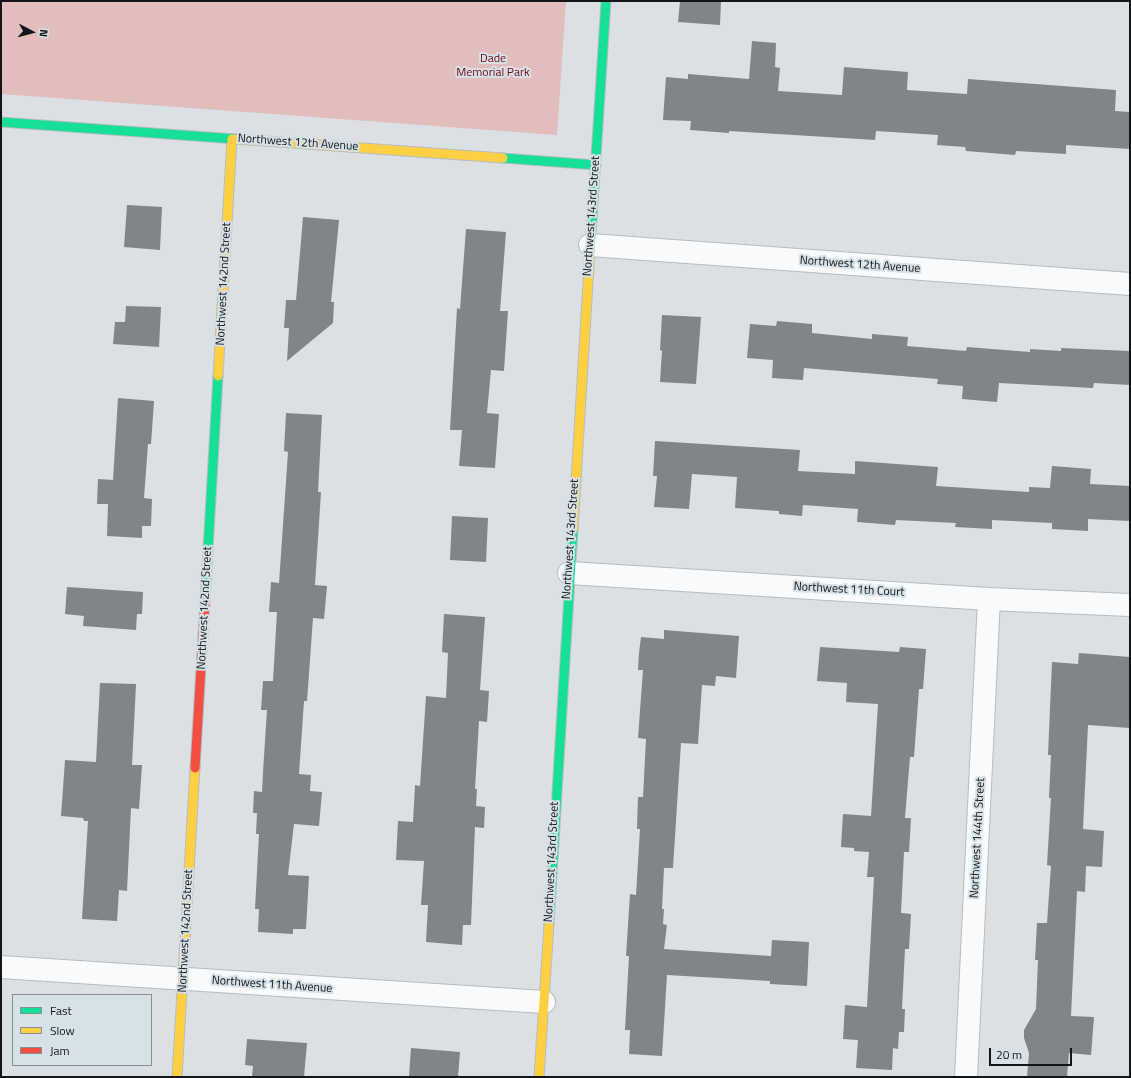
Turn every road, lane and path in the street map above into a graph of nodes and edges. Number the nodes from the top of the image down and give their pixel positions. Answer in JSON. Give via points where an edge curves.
{"nodes":[{"id":1,"x":606,"y":1,"type":"edge"},
{"id":2,"x":1,"y":122,"type":"edge"},
{"id":3,"x":232,"y":139,"type":"junction"},
{"id":4,"x":596,"y":165,"type":"junction"},
{"id":5,"x":590,"y":245,"type":"junction"},
{"id":6,"x":1130,"y":284,"type":"edge"},
{"id":7,"x":569,"y":573,"type":"junction"},
{"id":8,"x":989,"y":599,"type":"junction"},
{"id":9,"x":1130,"y":605,"type":"edge"},
{"id":10,"x":1,"y":968,"type":"edge"},
{"id":11,"x":184,"y":979,"type":"junction"},
{"id":12,"x":544,"y":1002,"type":"junction"},
{"id":13,"x":177,"y":1077,"type":"edge"},
{"id":14,"x":539,"y":1077,"type":"edge"},
{"id":15,"x":966,"y":1077,"type":"edge"}],
"edges":[{"from":1,"to":4,"type":"street","name":"Northwest 143rd Street"},
{"from":2,"to":3,"type":"street","name":"Northwest 12th Avenue"},
{"from":3,"to":4,"type":"street","name":"Northwest 12th Avenue"},
{"from":3,"to":11,"type":"street","name":"Northwest 142nd Street"},
{"from":4,"to":5,"type":"street","name":"Northwest 143rd Street"},
{"from":5,"to":6,"type":"street","name":"Northwest 12th Avenue"},
{"from":5,"to":7,"type":"street","name":"Northwest 143rd Street"},
{"from":7,"to":8,"type":"street","name":"Northwest 11th Court"},
{"from":7,"to":12,"type":"street","name":"Northwest 143rd Street"},
{"from":8,"to":9,"type":"street","name":"Northwest 11th Court"},
{"from":8,"to":15,"type":"street","name":"Northwest 144th Street"},
{"from":10,"to":11,"type":"street","name":"Northwest 11th Avenue"},
{"from":11,"to":12,"type":"street","name":"Northwest 11th Avenue"},
{"from":11,"to":13,"type":"street","name":"Northwest 142nd Street"},
{"from":12,"to":14,"type":"street","name":"Northwest 143rd Street"}]}
